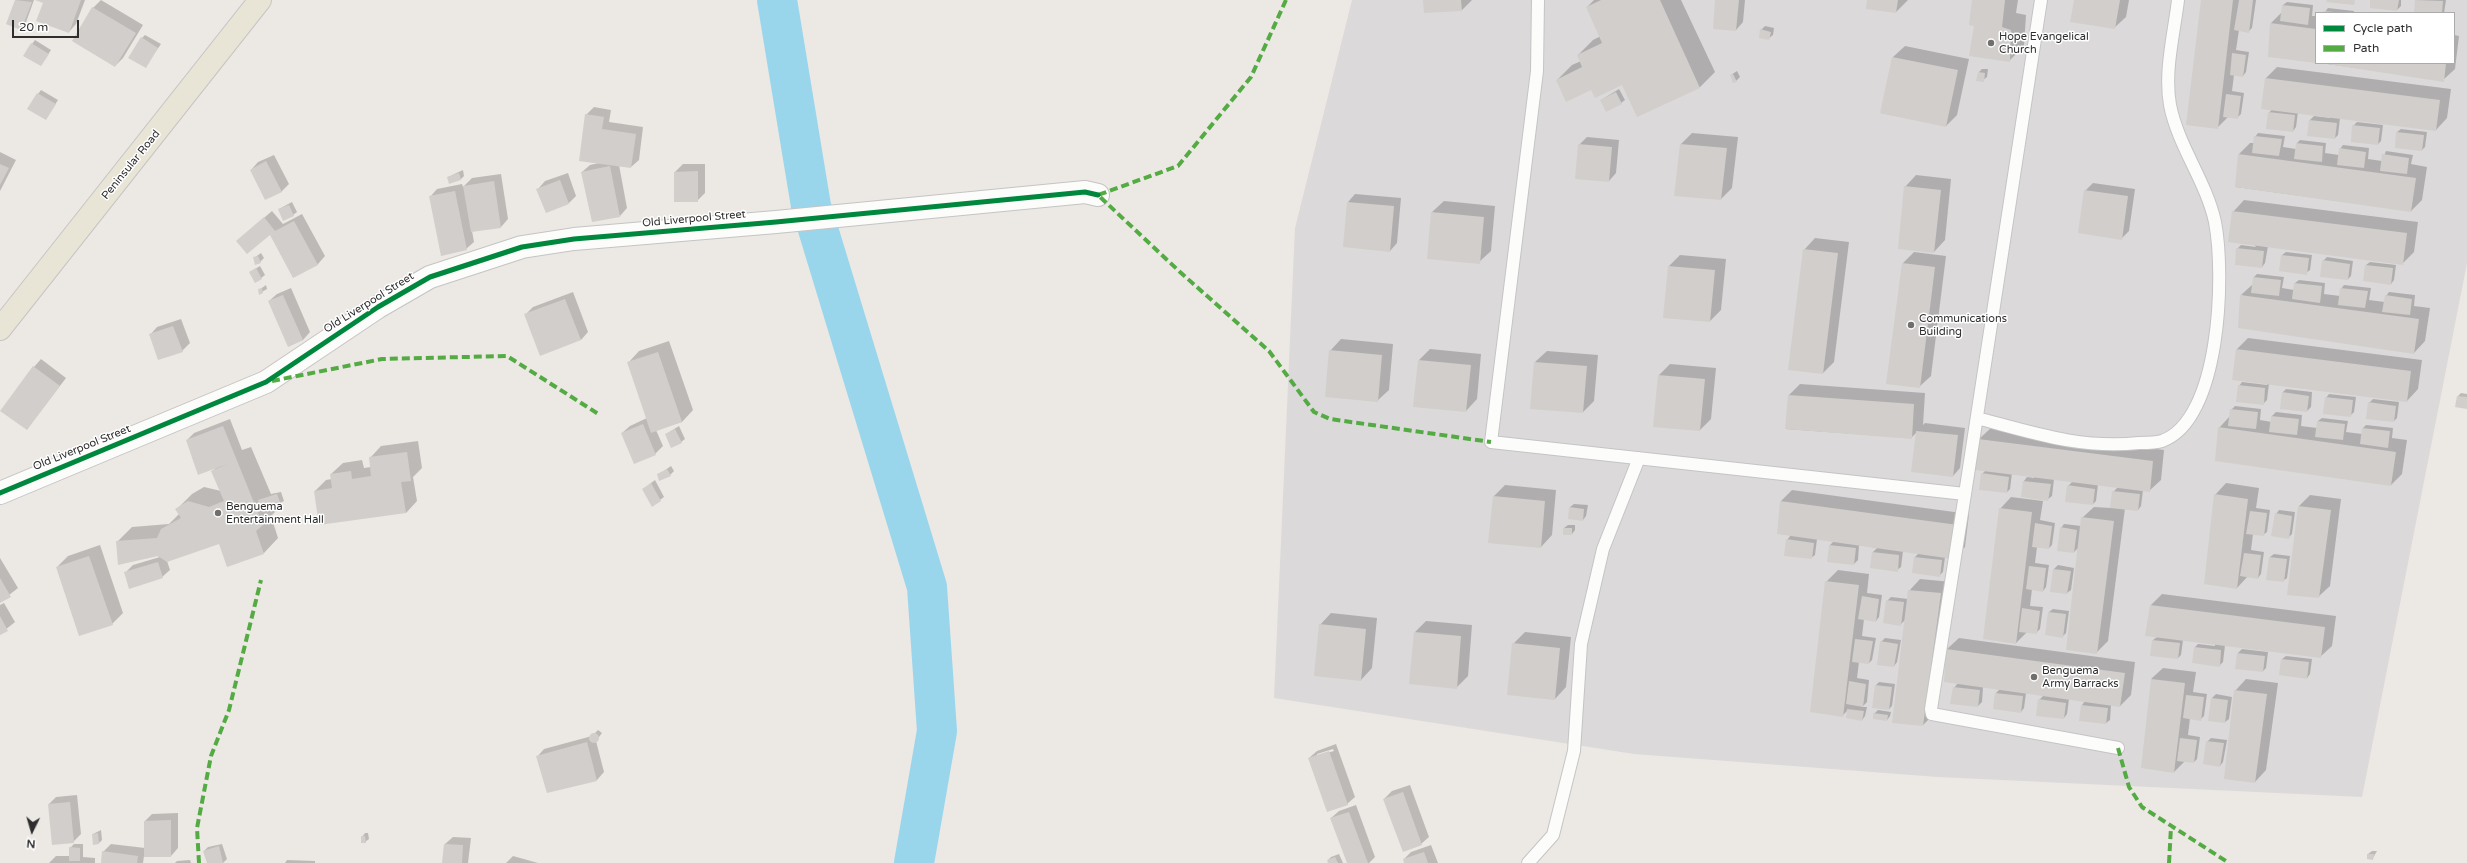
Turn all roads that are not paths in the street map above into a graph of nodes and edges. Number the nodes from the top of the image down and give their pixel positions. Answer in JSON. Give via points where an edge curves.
{"nodes":[{"id":1,"x":260,"y":0,"type":"edge"},
{"id":2,"x":1538,"y":0,"type":"edge"},
{"id":3,"x":2041,"y":0,"type":"edge"},
{"id":4,"x":2178,"y":0,"type":"edge"},
{"id":5,"x":1098,"y":195,"type":"dead end"},
{"id":6,"x":0,"y":329,"type":"edge"},
{"id":7,"x":1977,"y":418,"type":"junction"},
{"id":8,"x":1639,"y":458,"type":"junction"},
{"id":9,"x":0,"y":492,"type":"edge"},
{"id":10,"x":1965,"y":494,"type":"junction"},
{"id":11,"x":2118,"y":748,"type":"dead end"},
{"id":12,"x":1528,"y":863,"type":"edge"}],
"edges":[{"from":1,"to":6,"type":"main road","name":"Peninsular Road"},
{"from":2,"to":8,"type":"lane","via":[[1537,71],[1491,442]]},
{"from":3,"to":7,"type":"lane"},
{"from":4,"to":7,"type":"lane","via":[[2168,77],[2170,104],[2177,130],[2202,183],[2215,222],[2219,278],[2215,350],[2201,399],[2183,429],[2162,441],[2118,445],[2070,442]]},
{"from":5,"to":9,"type":"street","name":"Old Liverpool Street","via":[[1078,193],[574,239],[522,247],[430,277],[384,304],[266,382]]},
{"from":7,"to":10,"type":"lane"},
{"from":8,"to":10,"type":"lane"},
{"from":8,"to":12,"type":"lane","via":[[1603,549],[1581,644],[1574,751],[1553,835]]},
{"from":10,"to":11,"type":"lane","via":[[1932,714]]}]}
